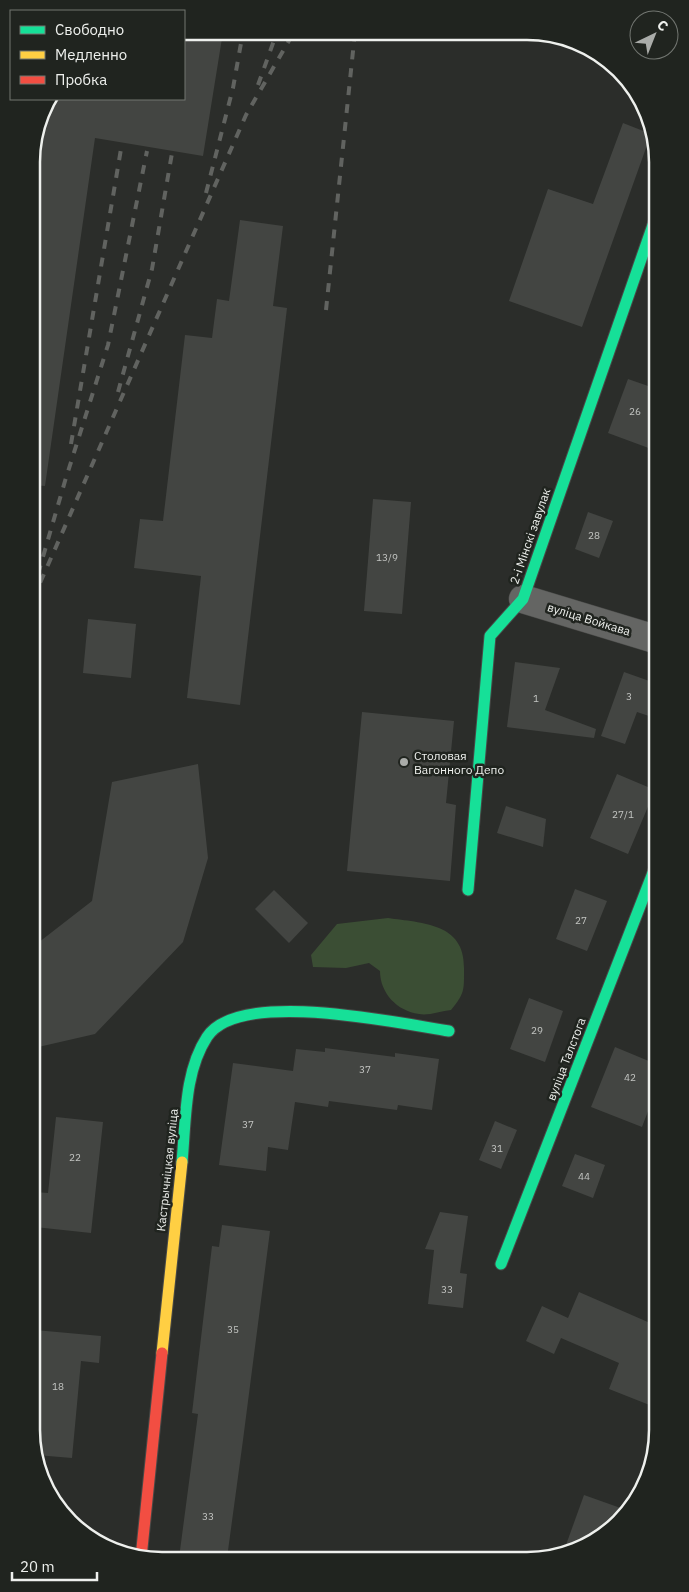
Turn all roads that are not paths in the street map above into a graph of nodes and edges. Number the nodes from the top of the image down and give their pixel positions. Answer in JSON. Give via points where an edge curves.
{"nodes":[{"id":1,"x":649,"y":236,"type":"edge"},
{"id":2,"x":523,"y":599,"type":"junction"},
{"id":3,"x":649,"y":637,"type":"edge"},
{"id":4,"x":649,"y":883,"type":"edge"},
{"id":5,"x":468,"y":890,"type":"dead end"},
{"id":6,"x":449,"y":1031,"type":"dead end"},
{"id":7,"x":501,"y":1264,"type":"dead end"},
{"id":8,"x":142,"y":1550,"type":"edge"}],
"edges":[{"from":1,"to":2,"type":"street","name":"2-і Мінскі завулак"},
{"from":2,"to":3,"type":"street","name":"вуліца Войкава"},
{"from":2,"to":5,"type":"street","name":"2-і Мінскі завулак","via":[[490,636]]},
{"from":4,"to":7,"type":"street","name":"вуліца Талстога"},
{"from":6,"to":8,"type":"street","name":"Кастрычніцкая вуліца","via":[[294,1010],[233,1016],[213,1028],[200,1049],[190,1089]]}]}
